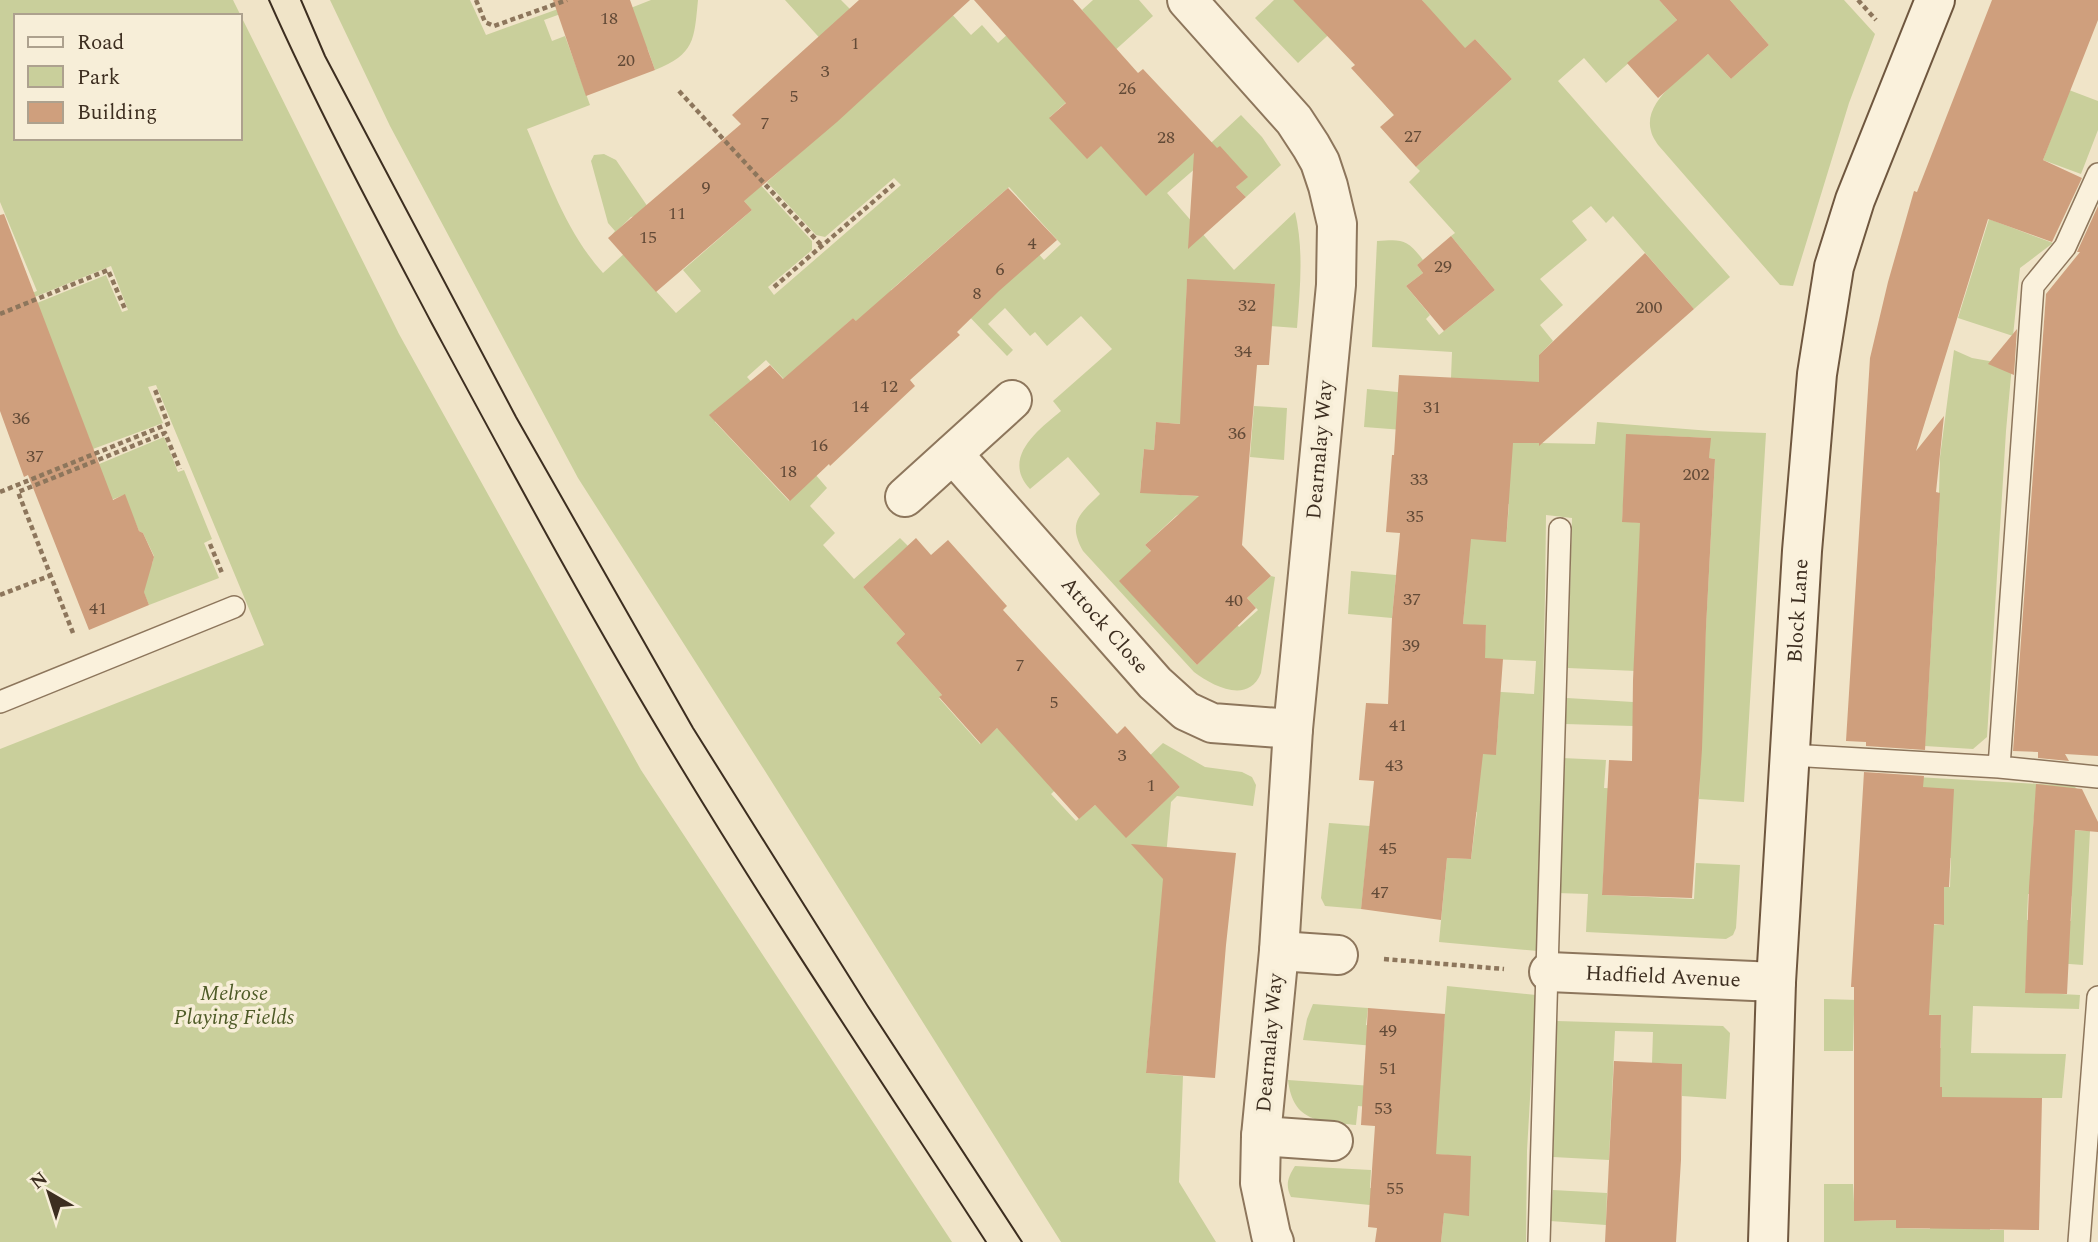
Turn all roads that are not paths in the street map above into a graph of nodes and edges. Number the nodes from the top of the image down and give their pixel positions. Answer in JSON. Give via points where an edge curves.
{"nodes":[{"id":1,"x":1187,"y":0,"type":"edge"},
{"id":2,"x":1934,"y":0,"type":"edge"},
{"id":3,"x":2098,"y":174,"type":"edge"},
{"id":4,"x":1012,"y":400,"type":"dead end"},
{"id":5,"x":953,"y":454,"type":"junction"},
{"id":6,"x":905,"y":497,"type":"dead end"},
{"id":7,"x":1560,"y":529,"type":"dead end"},
{"id":8,"x":234,"y":607,"type":"dead end"},
{"id":9,"x":0,"y":702,"type":"edge"},
{"id":10,"x":1293,"y":729,"type":"junction"},
{"id":11,"x":1790,"y":755,"type":"junction"},
{"id":12,"x":1999,"y":767,"type":"junction"},
{"id":13,"x":2098,"y":778,"type":"edge"},
{"id":14,"x":1279,"y":951,"type":"junction"},
{"id":15,"x":1338,"y":955,"type":"road end"},
{"id":16,"x":1549,"y":972,"type":"junction"},
{"id":17,"x":1776,"y":982,"type":"junction"},
{"id":18,"x":2098,"y":997,"type":"edge"},
{"id":19,"x":1261,"y":1136,"type":"junction"},
{"id":20,"x":1333,"y":1141,"type":"dead end"},
{"id":21,"x":1274,"y":1242,"type":"edge"},
{"id":22,"x":1539,"y":1242,"type":"edge"},
{"id":23,"x":1768,"y":1242,"type":"edge"},
{"id":24,"x":2079,"y":1242,"type":"edge"}],
"edges":[{"from":1,"to":10,"type":"street","name":"Dearnalay Way","via":[[1304,132],[1320,162],[1337,224],[1336,285]]},
{"from":2,"to":11,"type":"street","name":"Block Lane","via":[[1834,267],[1812,415]]},
{"from":3,"to":12,"type":"lane","via":[[2065,247],[2033,286]]},
{"from":4,"to":5,"type":"street"},
{"from":5,"to":6,"type":"street"},
{"from":5,"to":10,"type":"street","name":"Attock Close","via":[[1155,683],[1186,711],[1212,723]]},
{"from":7,"to":16,"type":"lane"},
{"from":8,"to":9,"type":"lane"},
{"from":10,"to":14,"type":"street","name":"Dearnalay Way"},
{"from":11,"to":12,"type":"lane"},
{"from":11,"to":17,"type":"street","name":"Block Lane"},
{"from":12,"to":13,"type":"lane"},
{"from":14,"to":15,"type":"street","name":"Dearnalay Way"},
{"from":14,"to":19,"type":"street","name":"Dearnalay Way"},
{"from":16,"to":17,"type":"street","name":"Hadfield Avenue"},
{"from":16,"to":22,"type":"lane"},
{"from":17,"to":23,"type":"street","name":"Block Lane"},
{"from":18,"to":24,"type":"lane"},
{"from":19,"to":20,"type":"street","name":"Dearnalay Way"},
{"from":19,"to":21,"type":"street","name":"Dearnalay Way","via":[[1260,1183]]}]}
